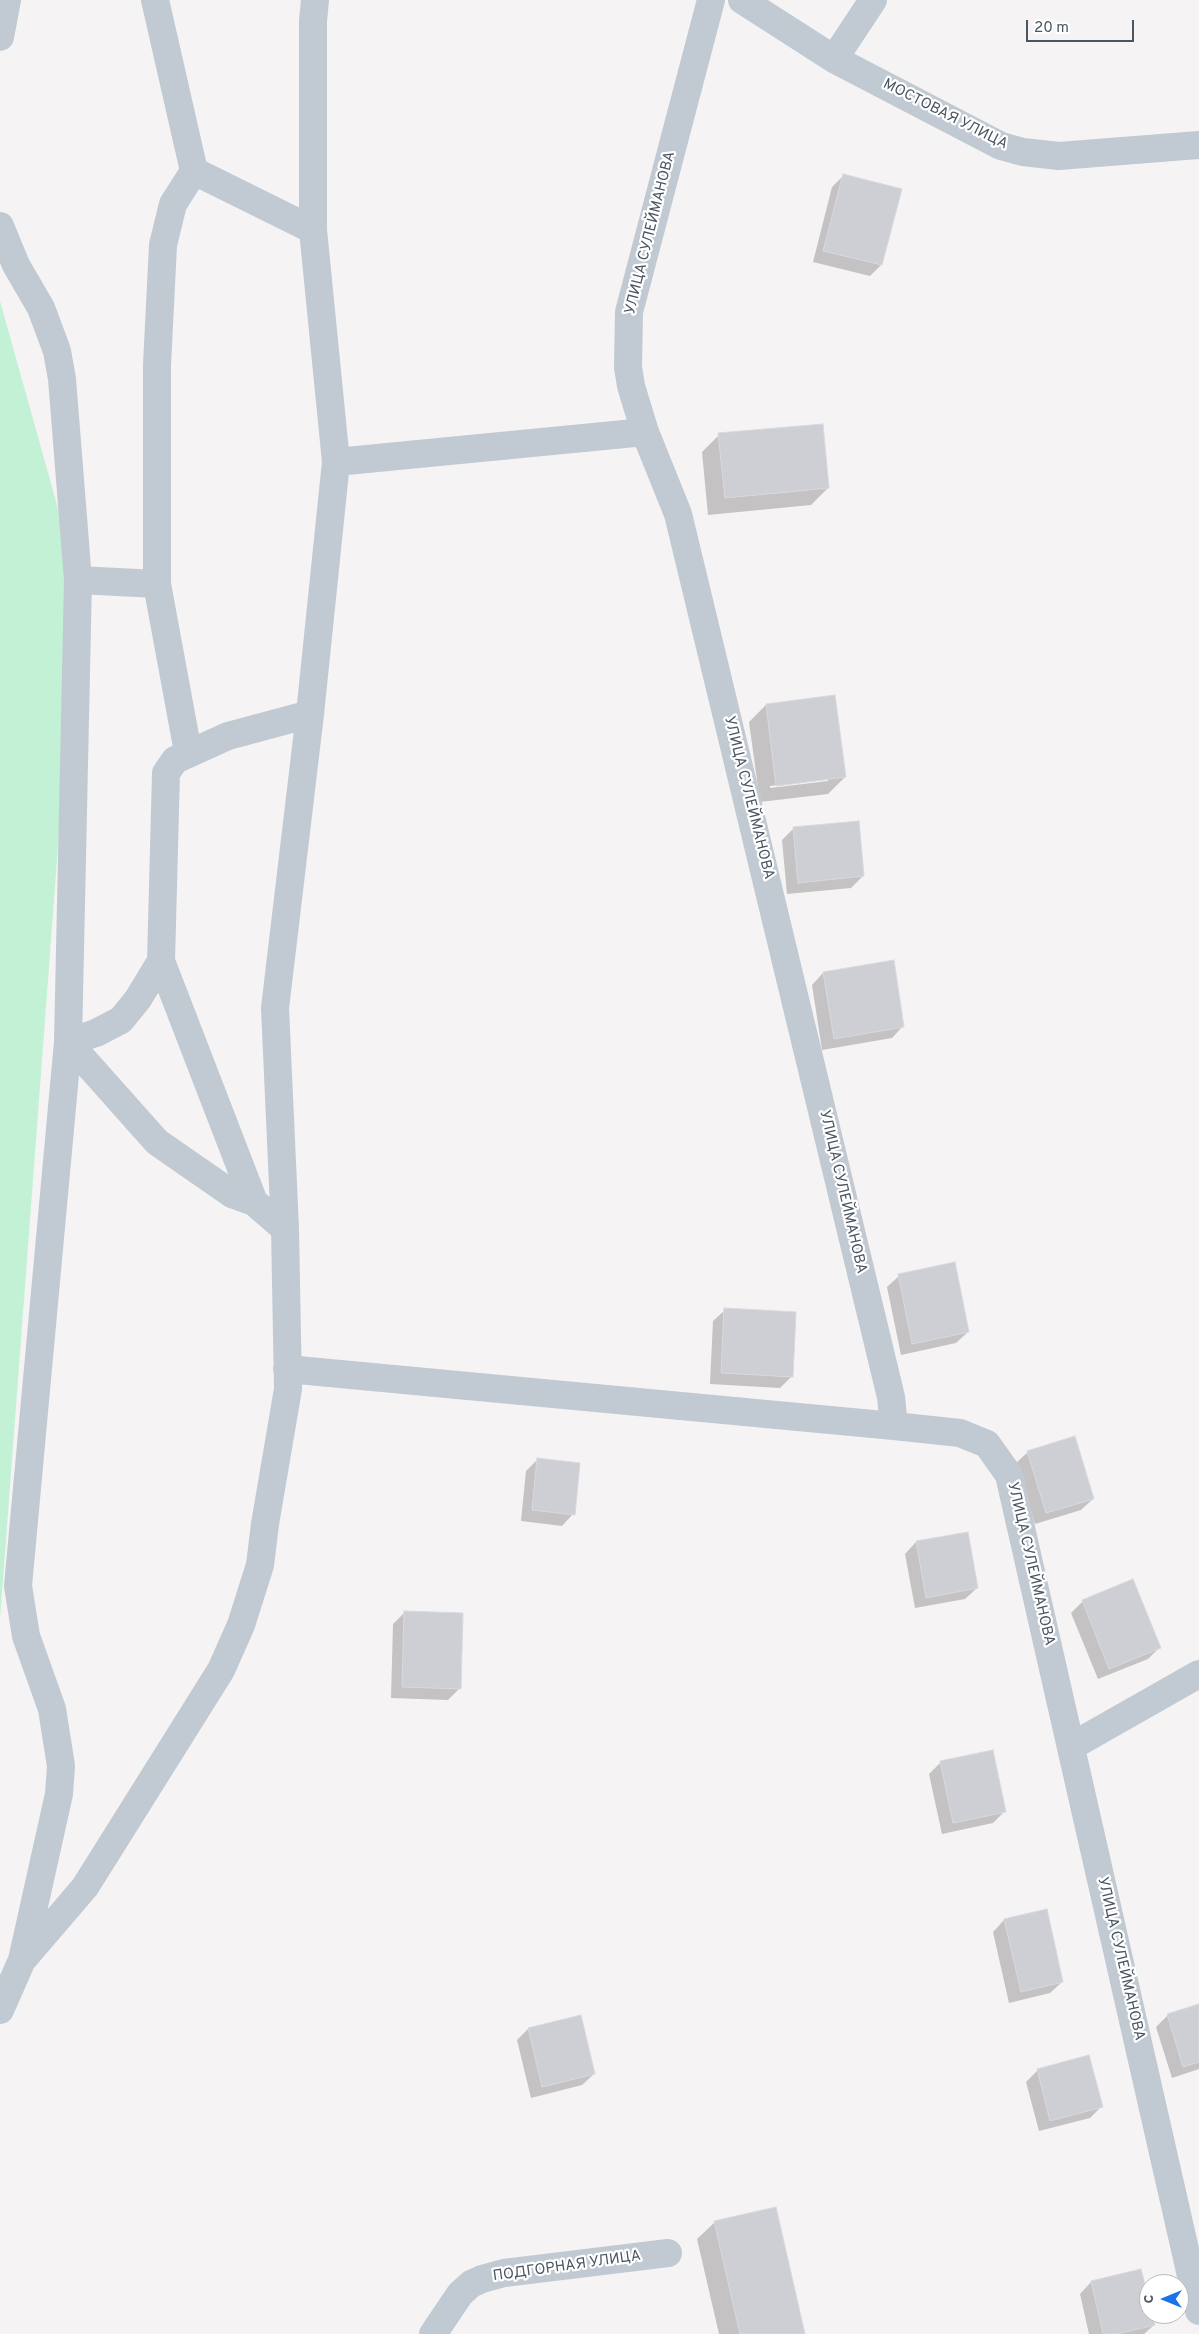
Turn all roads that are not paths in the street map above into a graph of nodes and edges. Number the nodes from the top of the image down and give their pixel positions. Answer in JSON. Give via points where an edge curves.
{"nodes":[{"id":1,"x":8,"y":0,"type":"edge"},
{"id":2,"x":155,"y":0,"type":"edge"},
{"id":3,"x":315,"y":0,"type":"edge"},
{"id":4,"x":711,"y":0,"type":"edge"},
{"id":5,"x":742,"y":0,"type":"edge"},
{"id":6,"x":873,"y":0,"type":"edge"},
{"id":7,"x":0,"y":37,"type":"edge"},
{"id":8,"x":834,"y":59,"type":"junction"},
{"id":9,"x":1199,"y":145,"type":"edge"},
{"id":10,"x":194,"y":170,"type":"junction"},
{"id":11,"x":0,"y":226,"type":"edge"},
{"id":12,"x":313,"y":230,"type":"junction"},
{"id":13,"x":645,"y":432,"type":"junction"},
{"id":14,"x":336,"y":462,"type":"junction"},
{"id":15,"x":78,"y":580,"type":"junction"},
{"id":16,"x":157,"y":584,"type":"junction"},
{"id":17,"x":310,"y":714,"type":"junction"},
{"id":18,"x":188,"y":752,"type":"junction"},
{"id":19,"x":161,"y":961,"type":"junction"},
{"id":20,"x":68,"y":1042,"type":"junction"},
{"id":21,"x":254,"y":1202,"type":"junction"},
{"id":22,"x":285,"y":1229,"type":"junction"},
{"id":23,"x":287,"y":1369,"type":"junction"},
{"id":24,"x":894,"y":1426,"type":"junction"},
{"id":25,"x":1199,"y":1674,"type":"edge"},
{"id":26,"x":1072,"y":1746,"type":"junction"},
{"id":27,"x":22,"y":1960,"type":"junction"},
{"id":28,"x":0,"y":2010,"type":"edge"},
{"id":29,"x":668,"y":2253,"type":"dead end"},
{"id":30,"x":1199,"y":2311,"type":"edge"},
{"id":31,"x":433,"y":2334,"type":"edge"}],
"edges":[{"from":1,"to":7,"type":"street"},
{"from":2,"to":10,"type":"street"},
{"from":3,"to":12,"type":"street"},
{"from":4,"to":13,"type":"street","name":"УЛИЦА СУЛЕЙМАНОВА","via":[[629,312],[628,367]]},
{"from":5,"to":8,"type":"street","name":"МОСТОВАЯ УЛИЦА"},
{"from":6,"to":8,"type":"street"},
{"from":8,"to":9,"type":"street","name":"МОСТОВАЯ УЛИЦА","via":[[1002,146],[1024,152],[1059,156]]},
{"from":10,"to":12,"type":"street"},
{"from":10,"to":16,"type":"street","via":[[174,204],[163,245],[157,365]]},
{"from":11,"to":15,"type":"street","via":[[16,265],[41,308],[57,351]]},
{"from":12,"to":14,"type":"street"},
{"from":13,"to":14,"type":"street"},
{"from":13,"to":24,"type":"street","name":"УЛИЦА СУЛЕЙМАНОВА","via":[[678,514],[891,1397]]},
{"from":14,"to":17,"type":"street"},
{"from":15,"to":16,"type":"street"},
{"from":15,"to":20,"type":"street"},
{"from":16,"to":18,"type":"street"},
{"from":17,"to":18,"type":"street","via":[[228,736]]},
{"from":17,"to":22,"type":"street","via":[[275,1008]]},
{"from":18,"to":19,"type":"street","via":[[175,760],[166,773]]},
{"from":19,"to":20,"type":"street","via":[[121,1020]]},
{"from":19,"to":21,"type":"street"},
{"from":20,"to":21,"type":"street","via":[[157,1142],[232,1194]]},
{"from":20,"to":27,"type":"street","via":[[18,1586],[26,1636],[52,1709],[61,1766],[59,1794]]},
{"from":21,"to":22,"type":"street"},
{"from":22,"to":23,"type":"street"},
{"from":23,"to":24,"type":"street"},
{"from":23,"to":27,"type":"street","via":[[288,1389],[264,1524],[260,1566],[241,1625],[220,1670],[85,1887]]},
{"from":24,"to":26,"type":"street","name":"УЛИЦА СУЛЕЙМАНОВА","via":[[960,1432],[987,1444],[1009,1475]]},
{"from":25,"to":26,"type":"street"},
{"from":26,"to":30,"type":"street","name":"УЛИЦА СУЛЕЙМАНОВА"},
{"from":27,"to":28,"type":"street"},
{"from":29,"to":31,"type":"street","name":"ПОДГОРНАЯ УЛИЦА","via":[[504,2273],[482,2279],[460,2294]]}]}
